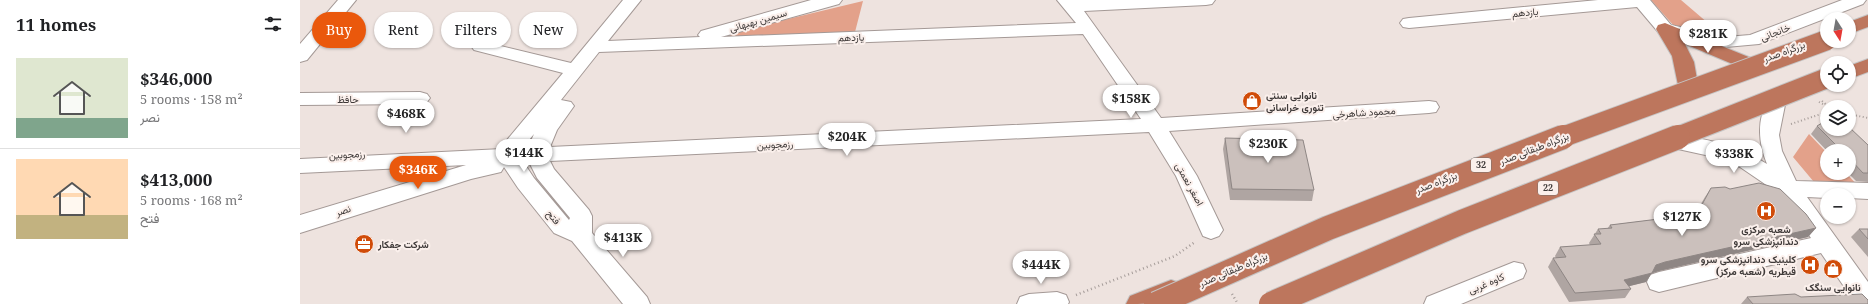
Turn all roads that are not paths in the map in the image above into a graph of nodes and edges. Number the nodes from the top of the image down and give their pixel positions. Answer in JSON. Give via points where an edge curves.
{"nodes":[{"id":1,"x":347,"y":0,"type":"edge"},
{"id":2,"x":632,"y":0,"type":"edge"},
{"id":3,"x":649,"y":0,"type":"edge"},
{"id":4,"x":833,"y":0,"type":"edge"},
{"id":5,"x":1206,"y":0,"type":"edge"},
{"id":6,"x":1857,"y":0,"type":"edge"},
{"id":7,"x":1641,"y":1,"type":"edge"},
{"id":8,"x":1069,"y":3,"type":"edge"},
{"id":9,"x":1868,"y":21,"type":"edge"},
{"id":10,"x":1409,"y":23,"type":"dead end"},
{"id":11,"x":1856,"y":25,"type":"edge"},
{"id":12,"x":1868,"y":25,"type":"edge"},
{"id":13,"x":1089,"y":28,"type":"junction"},
{"id":14,"x":1666,"y":29,"type":"junction"},
{"id":15,"x":1856,"y":29,"type":"edge"},
{"id":16,"x":1820,"y":39,"type":"edge"},
{"id":17,"x":1820,"y":42,"type":"edge"},
{"id":18,"x":683,"y":43,"type":"junction"},
{"id":19,"x":613,"y":46,"type":"junction"},
{"id":20,"x":593,"y":47,"type":"junction"},
{"id":21,"x":488,"y":48,"type":"edge"},
{"id":22,"x":300,"y":56,"type":"edge"},
{"id":23,"x":1868,"y":61,"type":"edge"},
{"id":24,"x":1749,"y":64,"type":"junction"},
{"id":25,"x":1868,"y":65,"type":"edge"},
{"id":26,"x":1856,"y":66,"type":"edge"},
{"id":27,"x":575,"y":70,"type":"junction"},
{"id":28,"x":1856,"y":70,"type":"edge"},
{"id":29,"x":1820,"y":81,"type":"edge"},
{"id":30,"x":1688,"y":85,"type":"junction"},
{"id":31,"x":1820,"y":86,"type":"edge"},
{"id":32,"x":420,"y":98,"type":"dead end"},
{"id":33,"x":300,"y":99,"type":"edge"},
{"id":34,"x":1774,"y":105,"type":"junction"},
{"id":35,"x":1429,"y":107,"type":"dead end"},
{"id":36,"x":1155,"y":125,"type":"junction"},
{"id":37,"x":1685,"y":144,"type":"junction"},
{"id":38,"x":538,"y":150,"type":"junction"},
{"id":39,"x":300,"y":156,"type":"edge"},
{"id":40,"x":505,"y":156,"type":"junction"},
{"id":41,"x":426,"y":159,"type":"junction"},
{"id":42,"x":300,"y":166,"type":"edge"},
{"id":43,"x":1790,"y":189,"type":"junction"},
{"id":44,"x":1868,"y":191,"type":"edge"},
{"id":45,"x":387,"y":195,"type":"junction"},
{"id":46,"x":300,"y":224,"type":"edge"},
{"id":47,"x":1211,"y":230,"type":"road end"},
{"id":48,"x":580,"y":235,"type":"junction"},
{"id":49,"x":1827,"y":243,"type":"junction"},
{"id":50,"x":1514,"y":271,"type":"dead end"},
{"id":51,"x":1659,"y":282,"type":"dead end"},
{"id":52,"x":1865,"y":294,"type":"edge"},
{"id":53,"x":1057,"y":302,"type":"road end"},
{"id":54,"x":638,"y":304,"type":"edge"},
{"id":55,"x":1029,"y":304,"type":"edge"},
{"id":56,"x":1138,"y":304,"type":"edge"},
{"id":57,"x":1156,"y":304,"type":"edge"},
{"id":58,"x":1271,"y":304,"type":"edge"},
{"id":59,"x":1288,"y":304,"type":"edge"},
{"id":60,"x":1436,"y":304,"type":"edge"}],
"edges":[{"from":1,"to":22,"type":"street"},
{"from":2,"to":20,"type":"street"},
{"from":3,"to":19,"type":"street"},
{"from":4,"to":18,"type":"street","name":"سیمین بهبهانی"},
{"from":5,"to":8,"type":"street"},
{"from":6,"to":14,"type":"street","name":"خانجانی","via":[[1753,40],[1726,42]]},
{"from":7,"to":10,"type":"street","name":"یازدهم"},
{"from":7,"to":14,"type":"street"},
{"from":8,"to":13,"type":"street","name":"اصغر نعمتی"},
{"from":9,"to":11,"type":"highway"},
{"from":12,"to":15,"type":"highway"},
{"from":13,"to":18,"type":"street","name":"یازدهم"},
{"from":13,"to":36,"type":"street","name":"اصغر نعمتی"},
{"from":14,"to":24,"type":"highway"},
{"from":14,"to":30,"type":"highway","via":[[1684,60]]},
{"from":16,"to":24,"type":"highway","name":"بزرگراه صدر","number":"32"},
{"from":17,"to":57,"type":"highway","name":"بزرگراه طبقاتی صدر","bridge":true,"via":[[1428,188],[1224,272]]},
{"from":18,"to":19,"type":"street","name":"یازدهم"},
{"from":19,"to":20,"type":"street","name":"یازدهم"},
{"from":19,"to":38,"type":"street","via":[[546,129]]},
{"from":20,"to":27,"type":"street"},
{"from":21,"to":27,"type":"street"},
{"from":23,"to":26,"type":"highway"},
{"from":24,"to":30,"type":"highway","name":"بزرگراه صدر","number":"32"},
{"from":25,"to":28,"type":"highway"},
{"from":27,"to":40,"type":"street"},
{"from":29,"to":58,"type":"highway","number":"22","bridge":true,"via":[[1462,222]]},
{"from":30,"to":56,"type":"highway","name":"بزرگراه صدر","number":"32","via":[[1418,189]]},
{"from":31,"to":34,"type":"highway"},
{"from":32,"to":33,"type":"street","name":"حافظ"},
{"from":34,"to":37,"type":"highway"},
{"from":34,"to":43,"type":"street","via":[[1769,135],[1772,151]]},
{"from":35,"to":36,"type":"street","name":"محمود شاهرخی"},
{"from":36,"to":38,"type":"street","name":"رزمجوبین"},
{"from":36,"to":47,"type":"street","name":"اصغر نعمتی","via":[[1190,181],[1204,208]]},
{"from":37,"to":43,"type":"street","via":[[1724,152],[1748,162]]},
{"from":37,"to":59,"type":"highway","via":[[1466,226]]},
{"from":38,"to":40,"type":"street","name":"رزمجوبین"},
{"from":38,"to":48,"type":"street","via":[[545,173],[581,216]]},
{"from":39,"to":40,"type":"street","name":"رزمجوبین"},
{"from":40,"to":41,"type":"street","name":"رزمجوبین"},
{"from":40,"to":45,"type":"street","name":"نصر","via":[[468,172]]},
{"from":40,"to":48,"type":"street","name":"فتح","via":[[562,227]]},
{"from":41,"to":42,"type":"street","name":"رزمجوبین"},
{"from":41,"to":45,"type":"street","name":"نصر"},
{"from":43,"to":44,"type":"street"},
{"from":43,"to":49,"type":"street"},
{"from":45,"to":46,"type":"street","name":"نصر"},
{"from":48,"to":54,"type":"street","name":"فتح"},
{"from":49,"to":51,"type":"street"},
{"from":49,"to":52,"type":"street"},
{"from":50,"to":60,"type":"street","name":"کاوه غربی"},
{"from":53,"to":55,"type":"street"}]}
